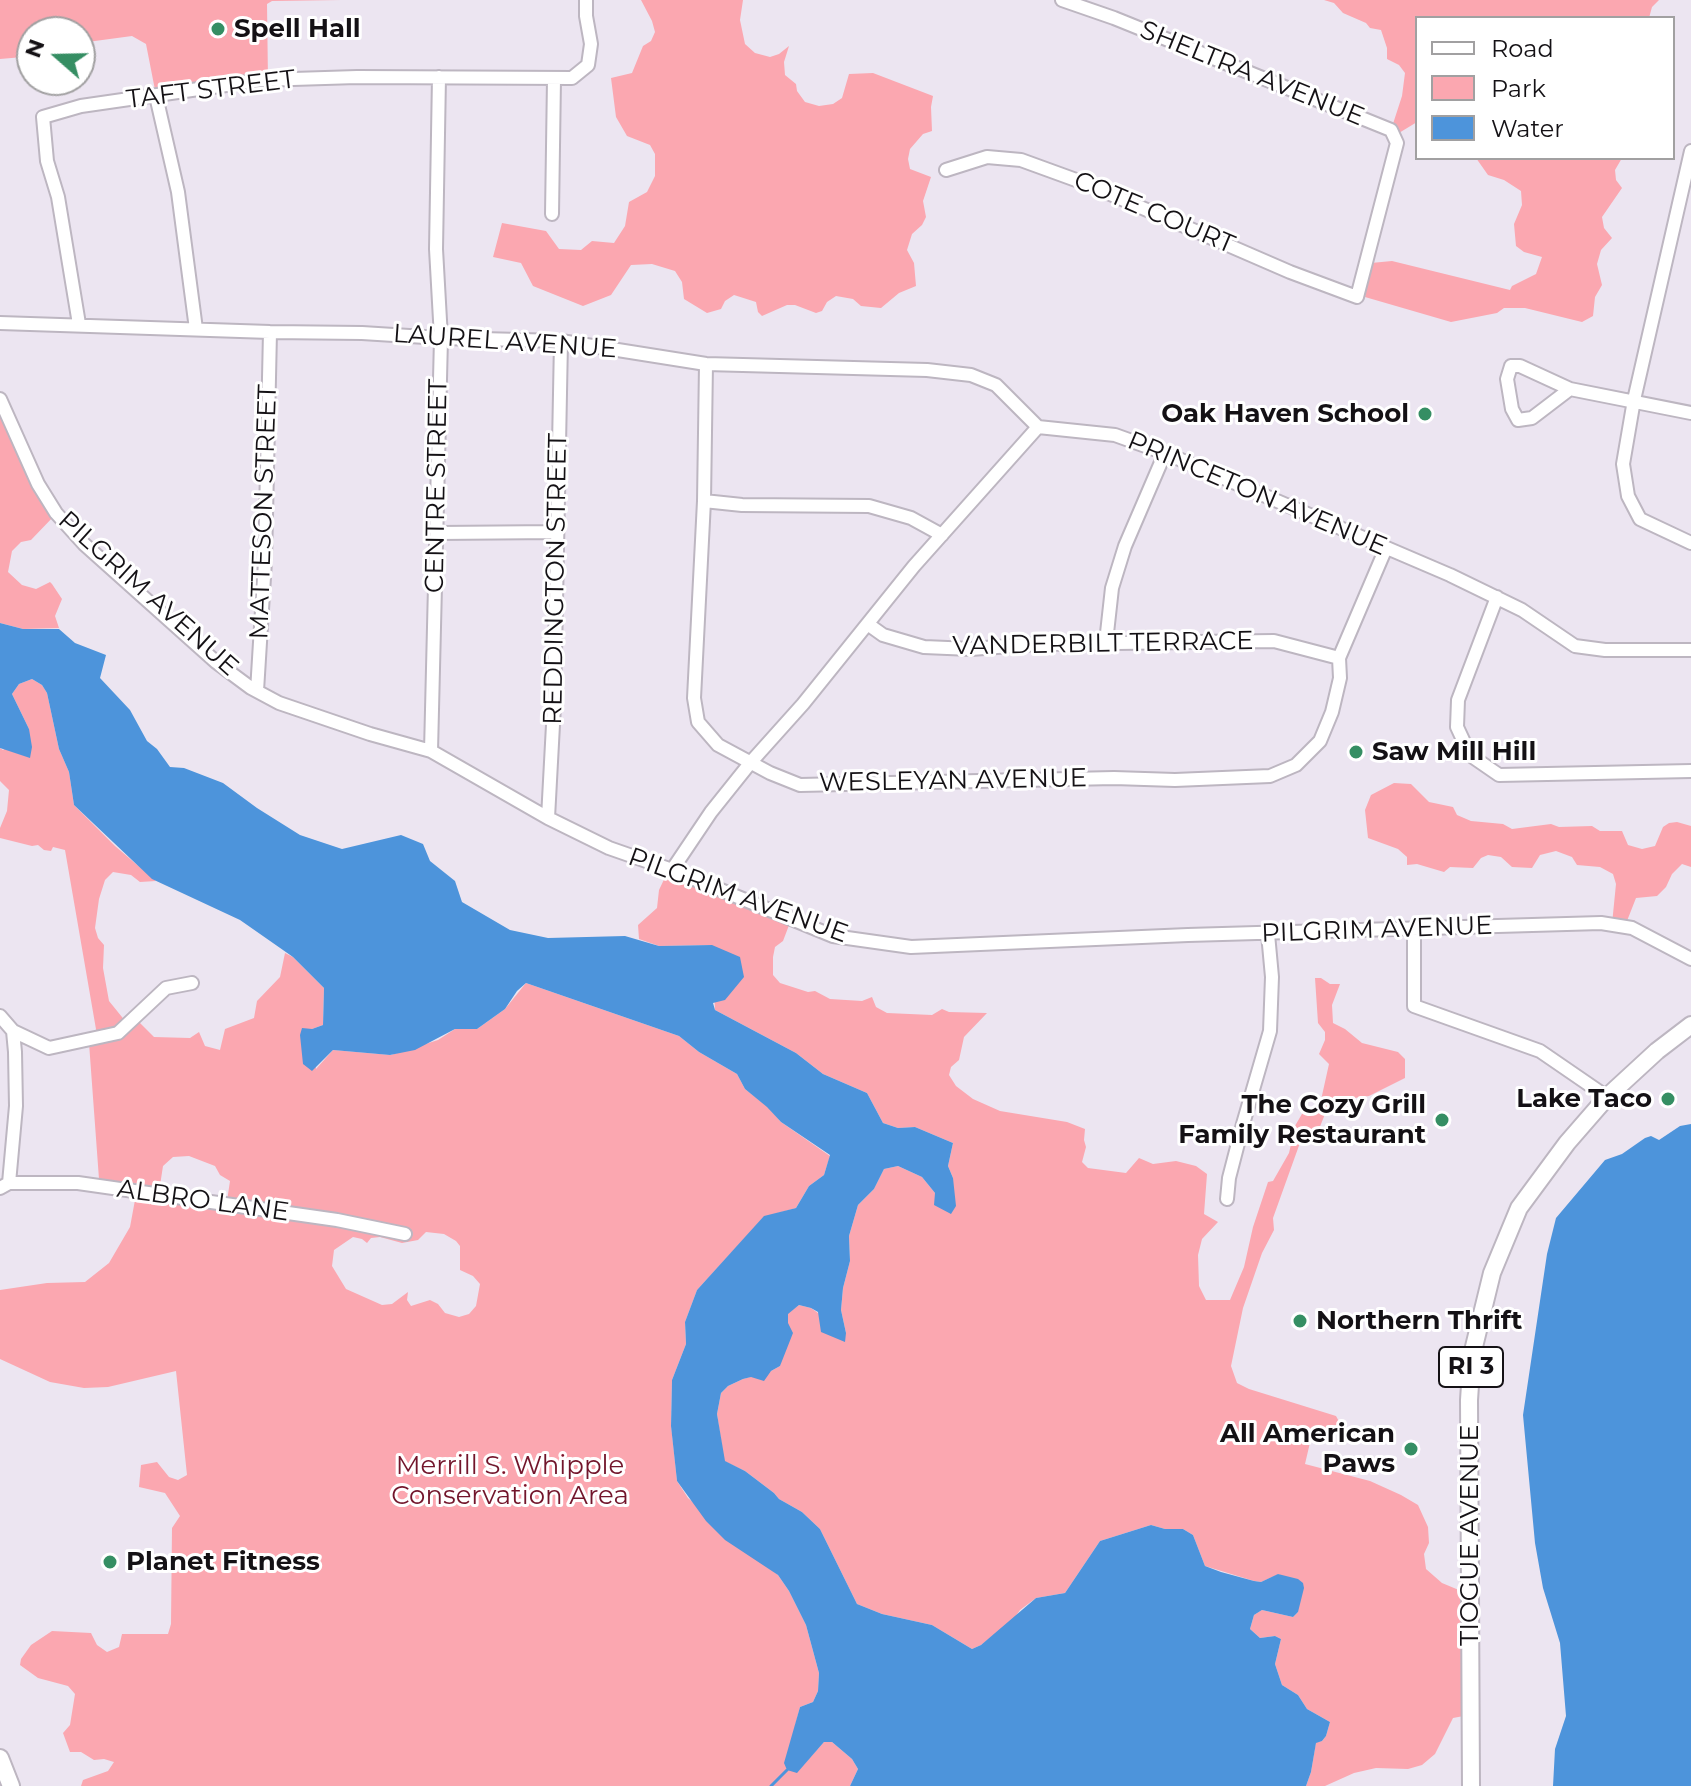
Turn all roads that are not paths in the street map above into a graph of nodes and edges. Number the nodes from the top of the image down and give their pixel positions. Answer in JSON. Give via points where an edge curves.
{"nodes":[{"id":1,"x":586,"y":0,"type":"edge"},
{"id":2,"x":1062,"y":0,"type":"edge"},
{"id":3,"x":439,"y":77,"type":"junction"},
{"id":4,"x":554,"y":79,"type":"junction"},
{"id":5,"x":156,"y":96,"type":"junction"},
{"id":6,"x":1691,"y":151,"type":"edge"},
{"id":7,"x":946,"y":170,"type":"dead end"},
{"id":8,"x":552,"y":214,"type":"dead end"},
{"id":9,"x":1357,"y":297,"type":"joint"},
{"id":10,"x":0,"y":323,"type":"edge"},
{"id":11,"x":79,"y":324,"type":"junction"},
{"id":12,"x":196,"y":329,"type":"junction"},
{"id":13,"x":270,"y":332,"type":"junction"},
{"id":14,"x":441,"y":338,"type":"junction"},
{"id":15,"x":561,"y":341,"type":"junction"},
{"id":16,"x":706,"y":364,"type":"junction"},
{"id":17,"x":1570,"y":389,"type":"junction"},
{"id":18,"x":0,"y":399,"type":"edge"},
{"id":19,"x":1634,"y":400,"type":"junction"},
{"id":20,"x":1691,"y":413,"type":"edge"},
{"id":21,"x":1038,"y":427,"type":"junction"},
{"id":22,"x":1165,"y":453,"type":"junction"},
{"id":23,"x":704,"y":501,"type":"junction"},
{"id":24,"x":557,"y":532,"type":"junction"},
{"id":25,"x":438,"y":533,"type":"junction"},
{"id":26,"x":942,"y":535,"type":"junction"},
{"id":27,"x":1691,"y":543,"type":"edge"},
{"id":28,"x":1386,"y":548,"type":"junction"},
{"id":29,"x":1497,"y":597,"type":"junction"},
{"id":30,"x":869,"y":625,"type":"junction"},
{"id":31,"x":1106,"y":642,"type":"junction"},
{"id":32,"x":1691,"y":650,"type":"edge"},
{"id":33,"x":1339,"y":658,"type":"junction"},
{"id":34,"x":257,"y":691,"type":"junction"},
{"id":35,"x":431,"y":751,"type":"junction"},
{"id":36,"x":751,"y":762,"type":"junction"},
{"id":37,"x":1691,"y":771,"type":"edge"},
{"id":38,"x":548,"y":818,"type":"junction"},
{"id":39,"x":672,"y":870,"type":"junction"},
{"id":40,"x":1414,"y":929,"type":"junction"},
{"id":41,"x":1268,"y":934,"type":"junction"},
{"id":42,"x":1691,"y":959,"type":"edge"},
{"id":43,"x":192,"y":983,"type":"dead end"},
{"id":44,"x":0,"y":1016,"type":"edge"},
{"id":45,"x":1691,"y":1025,"type":"edge"},
{"id":46,"x":13,"y":1031,"type":"junction"},
{"id":47,"x":1607,"y":1097,"type":"junction"},
{"id":48,"x":4,"y":1186,"type":"edge"},
{"id":49,"x":1227,"y":1199,"type":"dead end"},
{"id":50,"x":405,"y":1234,"type":"dead end"},
{"id":51,"x":0,"y":1758,"type":"edge"},
{"id":52,"x":11,"y":1786,"type":"edge"},
{"id":53,"x":1471,"y":1786,"type":"edge"}],
"edges":[{"from":1,"to":4,"type":"street","name":"TAFT STREET","via":[[588,65],[572,78]]},
{"from":2,"to":9,"type":"street","name":"SHELTRA AVENUE","via":[[1391,130],[1397,143],[1393,164]]},
{"from":3,"to":4,"type":"street","name":"TAFT STREET"},
{"from":3,"to":5,"type":"street","name":"TAFT STREET","via":[[261,80]]},
{"from":3,"to":14,"type":"street","name":"CENTRE STREET","via":[[436,249]]},
{"from":4,"to":8,"type":"street"},
{"from":5,"to":11,"type":"street","name":"TAFT STREET","via":[[43,117]]},
{"from":5,"to":12,"type":"street","via":[[178,192]]},
{"from":6,"to":19,"type":"street"},
{"from":7,"to":9,"type":"street","name":"COTE COURT","via":[[987,157],[1021,160]]},
{"from":10,"to":11,"type":"street","name":"LAUREL AVENUE"},
{"from":11,"to":12,"type":"street","name":"LAUREL AVENUE"},
{"from":12,"to":13,"type":"street","name":"LAUREL AVENUE"},
{"from":13,"to":14,"type":"street","name":"LAUREL AVENUE"},
{"from":13,"to":34,"type":"street","name":"MATTESON STREET"},
{"from":14,"to":15,"type":"street","name":"LAUREL AVENUE"},
{"from":14,"to":25,"type":"street","name":"CENTRE STREET"},
{"from":15,"to":16,"type":"street","name":"LAUREL AVENUE"},
{"from":15,"to":24,"type":"street","name":"REDDINGTON STREET"},
{"from":16,"to":21,"type":"street","name":"LAUREL AVENUE","via":[[971,375],[996,385]]},
{"from":16,"to":23,"type":"street","name":"WESLEYAN AVENUE"},
{"from":17,"to":17,"type":"street","via":[[1532,418],[1518,420],[1507,379],[1511,366],[1520,366]]},
{"from":17,"to":19,"type":"street"},
{"from":18,"to":34,"type":"street","name":"PILGRIM AVENUE","via":[[56,513],[216,662]]},
{"from":19,"to":20,"type":"street"},
{"from":19,"to":27,"type":"street","via":[[1623,464],[1628,496],[1640,519]]},
{"from":21,"to":22,"type":"street","name":"PRINCETON AVENUE","via":[[1115,435]]},
{"from":21,"to":26,"type":"street"},
{"from":22,"to":28,"type":"street","name":"PRINCETON AVENUE"},
{"from":22,"to":31,"type":"street","via":[[1112,588]]},
{"from":23,"to":26,"type":"street","via":[[869,506],[911,518]]},
{"from":23,"to":36,"type":"street","name":"WESLEYAN AVENUE","via":[[694,698],[698,722],[718,745]]},
{"from":24,"to":25,"type":"street"},
{"from":24,"to":38,"type":"street","name":"REDDINGTON STREET"},
{"from":25,"to":35,"type":"street","name":"CENTRE STREET"},
{"from":26,"to":30,"type":"street"},
{"from":28,"to":29,"type":"street","name":"PRINCETON AVENUE"},
{"from":28,"to":33,"type":"street","name":"WESLEYAN AVENUE"},
{"from":29,"to":32,"type":"street","name":"PRINCETON AVENUE","via":[[1575,646]]},
{"from":29,"to":37,"type":"street","via":[[1458,700],[1457,727],[1470,755],[1499,775]]},
{"from":30,"to":31,"type":"street","name":"VANDERBILT TERRACE","via":[[883,635],[924,647]]},
{"from":30,"to":36,"type":"street"},
{"from":31,"to":33,"type":"street","name":"VANDERBILT TERRACE","via":[[1274,641]]},
{"from":33,"to":36,"type":"street","name":"WESLEYAN AVENUE","via":[[1332,712],[1320,741],[1296,765],[1270,776],[800,785]]},
{"from":34,"to":35,"type":"street","name":"PILGRIM AVENUE","via":[[279,703]]},
{"from":35,"to":38,"type":"street","name":"PILGRIM AVENUE"},
{"from":36,"to":39,"type":"street"},
{"from":38,"to":39,"type":"street","name":"PILGRIM AVENUE","via":[[609,848]]},
{"from":39,"to":41,"type":"street","name":"PILGRIM AVENUE","via":[[801,925],[864,942],[911,947]]},
{"from":40,"to":41,"type":"street","name":"PILGRIM AVENUE"},
{"from":40,"to":42,"type":"street","name":"PILGRIM AVENUE","via":[[1601,923],[1632,928]]},
{"from":40,"to":47,"type":"street","via":[[1414,1006],[1540,1051]]},
{"from":41,"to":49,"type":"street","via":[[1270,1031]]},
{"from":43,"to":46,"type":"street","via":[[166,988],[118,1033],[49,1048]]},
{"from":44,"to":46,"type":"street"},
{"from":45,"to":47,"type":"main road","name":"TIOGUE AVENUE","number":"RI 3"},
{"from":46,"to":48,"type":"street","via":[[16,1106]]},
{"from":47,"to":53,"type":"main road","name":"TIOGUE AVENUE","number":"RI 3","via":[[1519,1208],[1492,1273],[1471,1357]]},
{"from":48,"to":50,"type":"street","name":"ALBRO LANE","via":[[78,1183]]},
{"from":51,"to":52,"type":"main road"}]}
